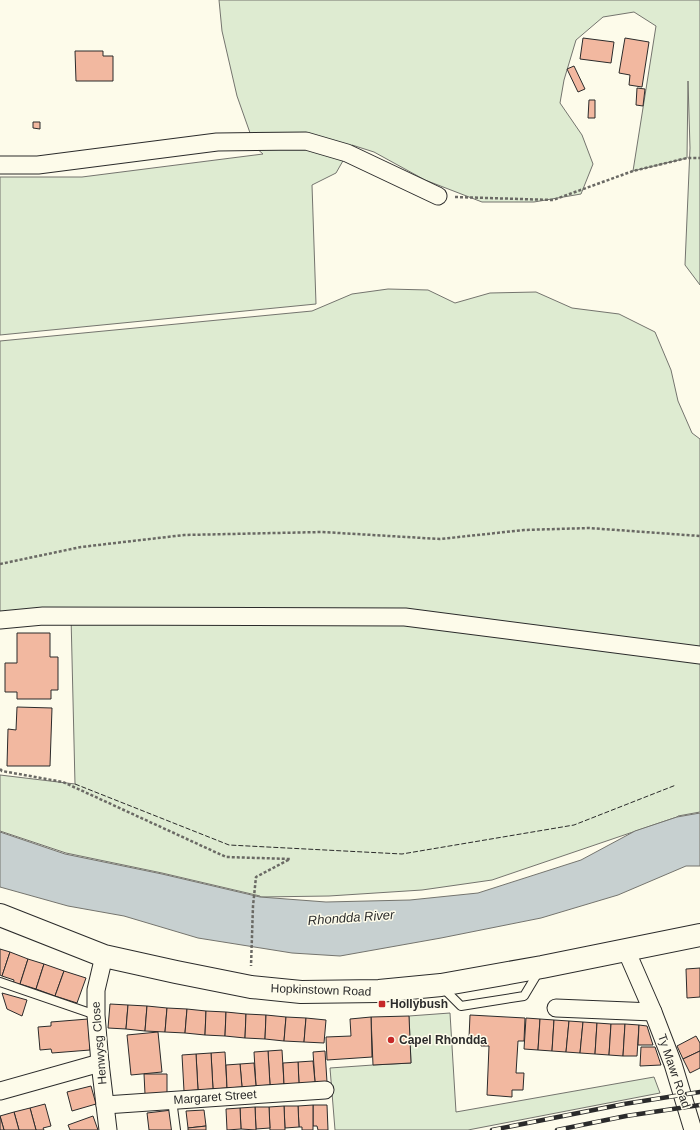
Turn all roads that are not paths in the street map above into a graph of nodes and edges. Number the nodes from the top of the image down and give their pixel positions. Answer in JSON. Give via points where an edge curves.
{"nodes":[{"id":1,"x":0,"y":165,"type":"edge"},
{"id":2,"x":438,"y":196,"type":"road end"},
{"id":3,"x":0,"y":620,"type":"edge"},
{"id":4,"x":700,"y":655,"type":"edge"},
{"id":5,"x":0,"y":915,"type":"edge"},
{"id":6,"x":700,"y":935,"type":"edge"},
{"id":7,"x":626,"y":950,"type":"junction"},
{"id":8,"x":104,"y":956,"type":"junction"},
{"id":9,"x":0,"y":982,"type":"edge"},
{"id":10,"x":556,"y":1008,"type":"dead end"},
{"id":11,"x":653,"y":1012,"type":"junction"},
{"id":12,"x":96,"y":1016,"type":"junction"},
{"id":13,"x":100,"y":1063,"type":"junction"},
{"id":14,"x":325,"y":1090,"type":"dead end"},
{"id":15,"x":0,"y":1091,"type":"edge"},
{"id":16,"x":172,"y":1100,"type":"junction"},
{"id":17,"x":105,"y":1105,"type":"junction"},
{"id":18,"x":108,"y":1130,"type":"edge"},
{"id":19,"x":176,"y":1130,"type":"edge"},
{"id":20,"x":693,"y":1130,"type":"edge"}],
"edges":[{"from":1,"to":2,"type":"street","via":[[38,165],[217,142],[306,141],[347,153]]},
{"from":3,"to":4,"type":"street","via":[[43,616],[405,618]]},
{"from":5,"to":8,"type":"main road","name":"Hopkinstown Road"},
{"from":6,"to":7,"type":"main road","name":"Hopkinstown Road"},
{"from":7,"to":8,"type":"main road","name":"Hopkinstown Road","via":[[441,985],[379,991],[301,992],[251,987]]},
{"from":7,"to":11,"type":"street","name":"Ty Mawr Road"},
{"from":8,"to":12,"type":"street","name":"Henwysg Close","via":[[96,990]]},
{"from":9,"to":12,"type":"lane"},
{"from":10,"to":11,"type":"street"},
{"from":11,"to":20,"type":"street","name":"Ty Mawr Road","via":[[673,1064]]},
{"from":12,"to":13,"type":"street","name":"Henwysg Close"},
{"from":13,"to":15,"type":"street"},
{"from":13,"to":17,"type":"street","name":"Henwysg Close"},
{"from":14,"to":16,"type":"street","name":"Margaret Street"},
{"from":16,"to":17,"type":"street","name":"Margaret Street"},
{"from":16,"to":19,"type":"lane"},
{"from":17,"to":18,"type":"street","name":"Henwysg Close"}]}
